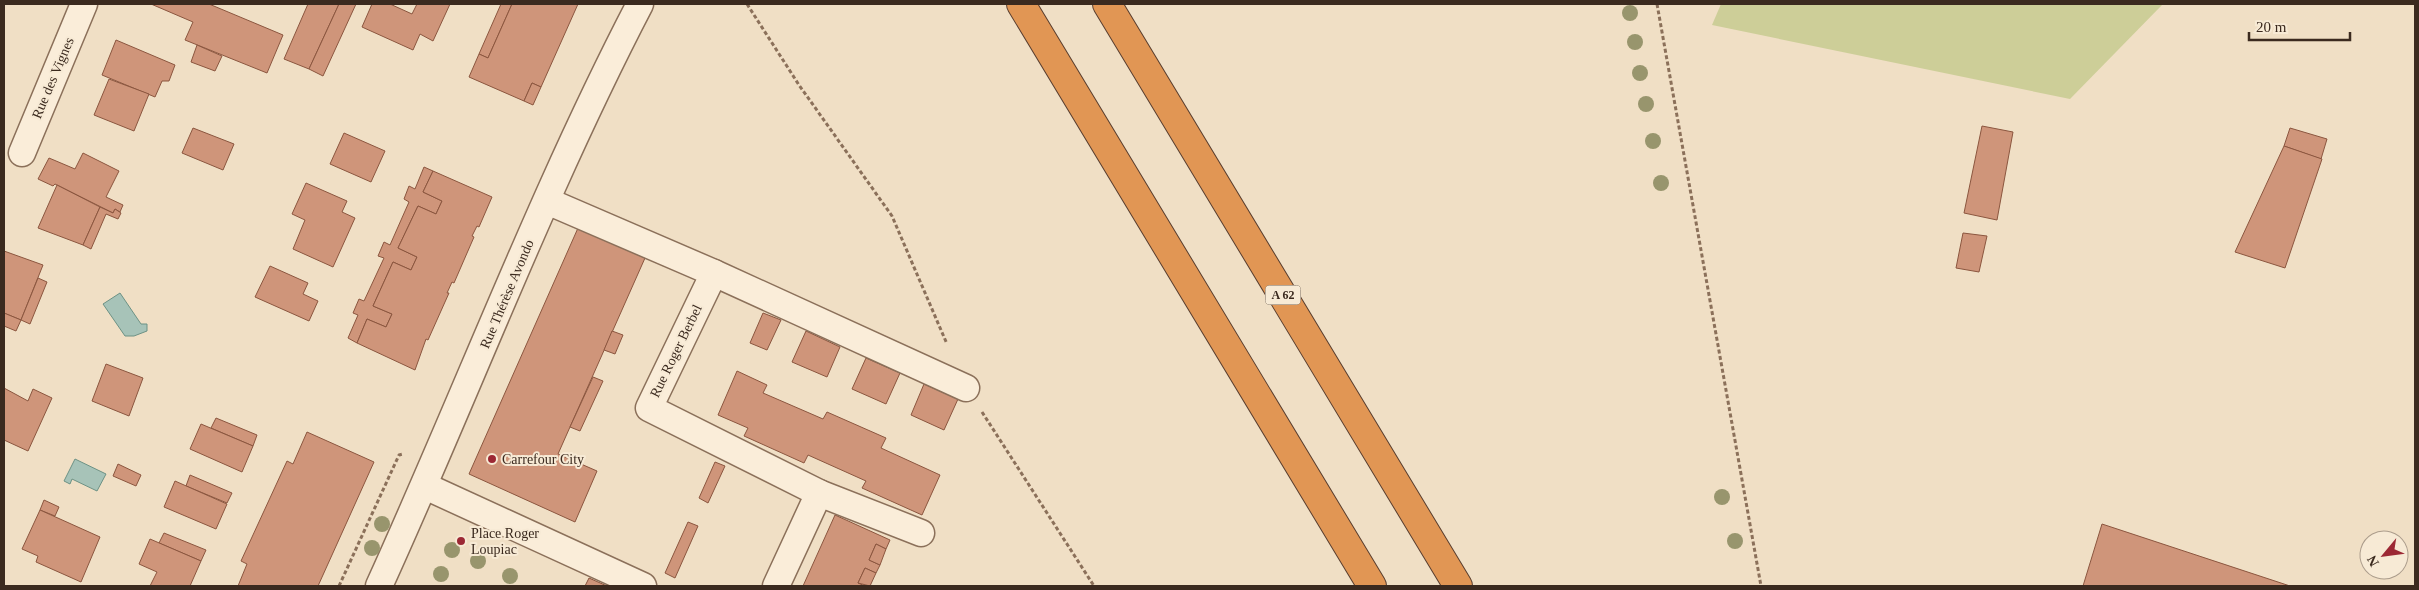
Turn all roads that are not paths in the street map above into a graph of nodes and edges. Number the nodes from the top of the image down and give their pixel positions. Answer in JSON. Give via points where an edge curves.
{"nodes":[{"id":1,"x":84,"y":4,"type":"edge"},
{"id":2,"x":640,"y":4,"type":"edge"},
{"id":3,"x":1021,"y":4,"type":"edge"},
{"id":4,"x":1107,"y":4,"type":"edge"},
{"id":5,"x":22,"y":152,"type":"dead end"},
{"id":6,"x":547,"y":200,"type":"junction"},
{"id":7,"x":714,"y":273,"type":"junction"},
{"id":8,"x":966,"y":388,"type":"road end"},
{"id":9,"x":425,"y":486,"type":"junction"},
{"id":10,"x":819,"y":493,"type":"junction"},
{"id":11,"x":921,"y":533,"type":"dead end"},
{"id":12,"x":379,"y":586,"type":"edge"},
{"id":13,"x":643,"y":586,"type":"edge"},
{"id":14,"x":776,"y":586,"type":"edge"},
{"id":15,"x":1372,"y":586,"type":"edge"},
{"id":16,"x":1458,"y":586,"type":"edge"}],
"edges":[{"from":1,"to":5,"type":"street","name":"Rue des Vignes"},
{"from":2,"to":6,"type":"street","name":"Rue Thérèse Avondo","via":[[558,170]]},
{"from":3,"to":15,"type":"highway"},
{"from":4,"to":16,"type":"highway","number":"A 62"},
{"from":6,"to":7,"type":"street"},
{"from":6,"to":9,"type":"street","name":"Rue Thérèse Avondo"},
{"from":7,"to":8,"type":"street"},
{"from":7,"to":10,"type":"street","name":"Rue Roger Berbel","via":[[649,408]]},
{"from":9,"to":12,"type":"street","name":"Rue Thérèse Avondo"},
{"from":9,"to":13,"type":"street"},
{"from":10,"to":11,"type":"street"},
{"from":10,"to":14,"type":"street"}]}
